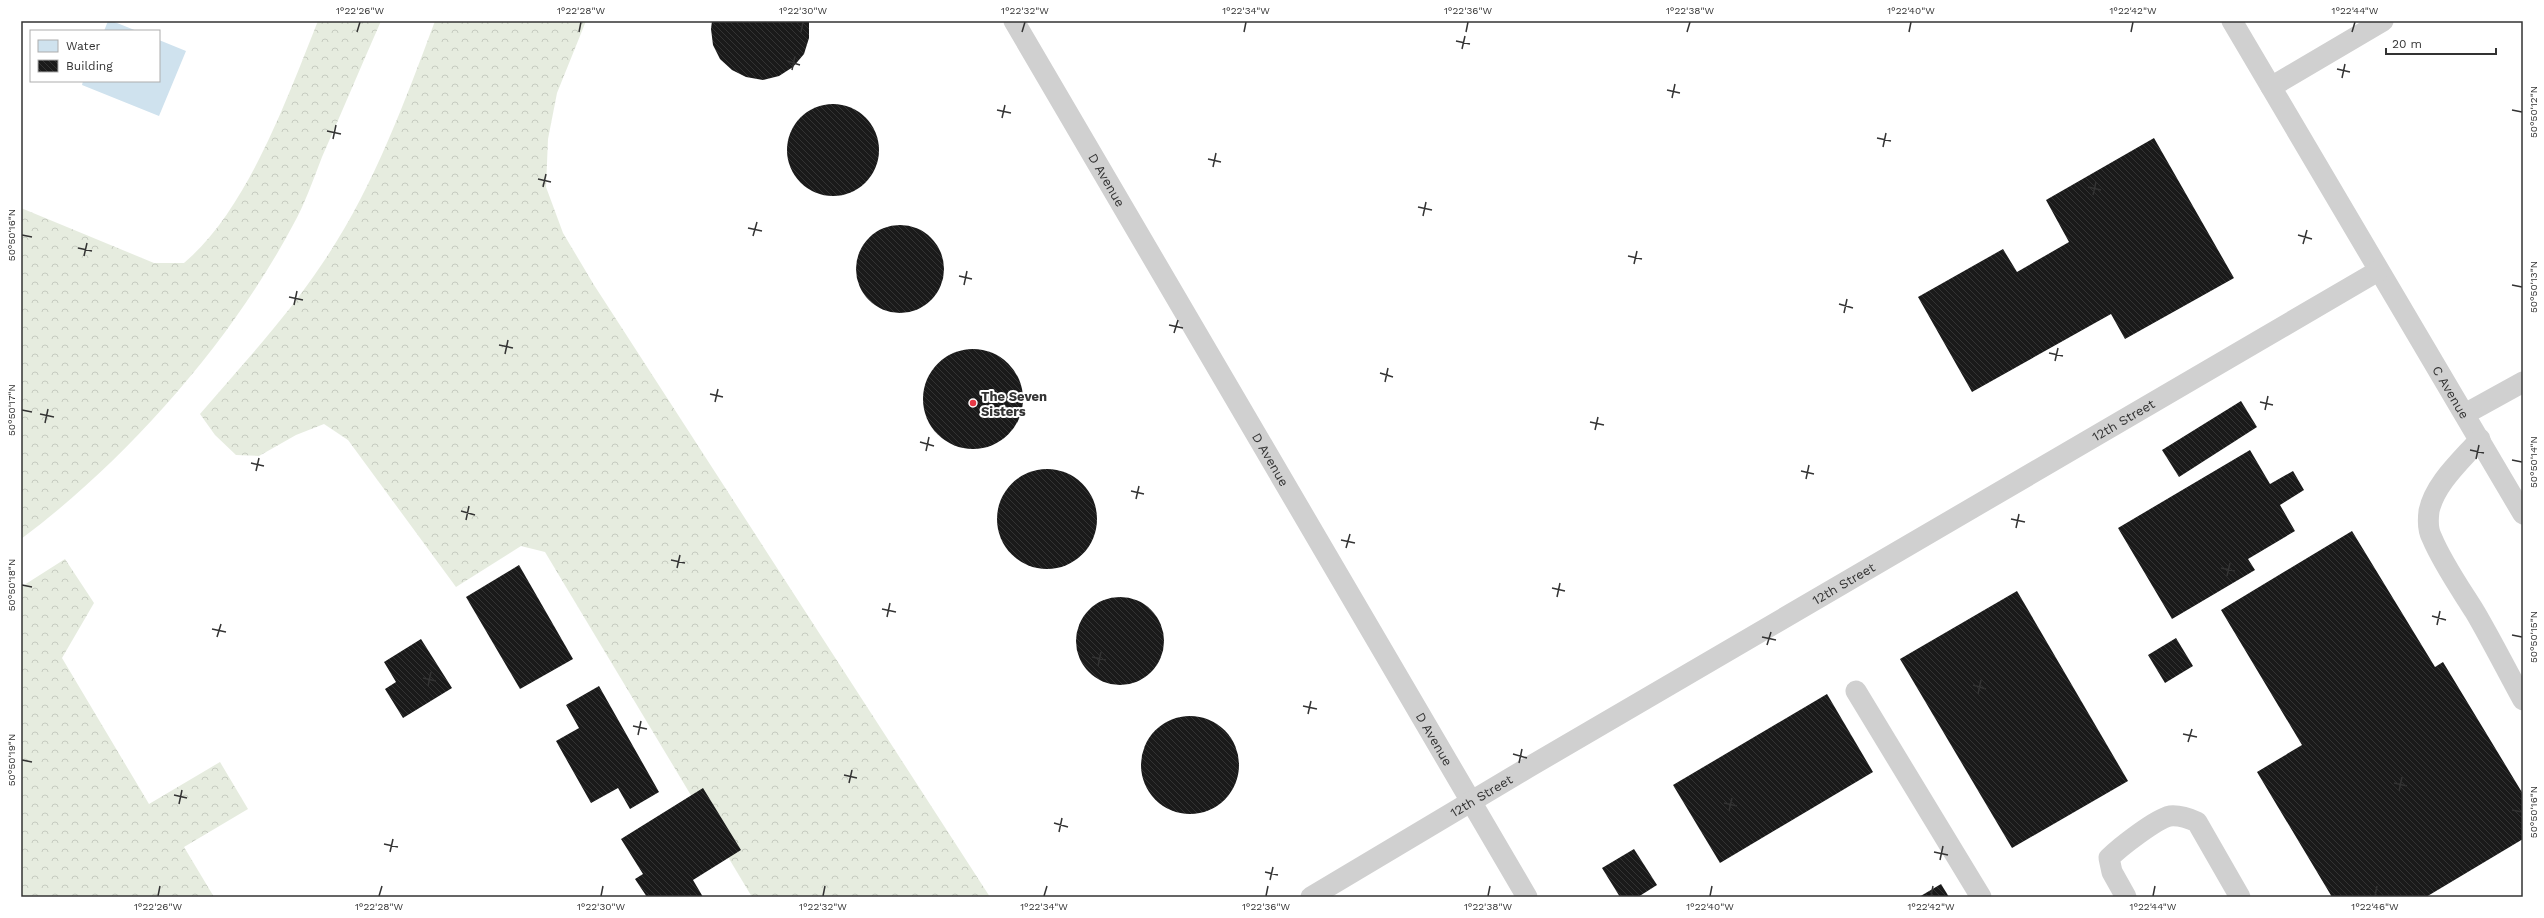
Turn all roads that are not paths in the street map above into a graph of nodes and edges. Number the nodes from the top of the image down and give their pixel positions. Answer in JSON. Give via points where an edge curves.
{"nodes":[{"id":1,"x":1014,"y":21,"type":"edge"},
{"id":2,"x":2232,"y":21,"type":"edge"},
{"id":3,"x":2382,"y":21,"type":"edge"},
{"id":4,"x":2271,"y":87,"type":"junction"},
{"id":5,"x":2378,"y":271,"type":"junction"},
{"id":6,"x":2523,"y":382,"type":"edge"},
{"id":7,"x":2465,"y":414,"type":"junction"},
{"id":8,"x":2480,"y":439,"type":"junction"},
{"id":9,"x":2523,"y":514,"type":"edge"},
{"id":10,"x":1856,"y":691,"type":"dead end"},
{"id":11,"x":2523,"y":700,"type":"edge"},
{"id":12,"x":1472,"y":803,"type":"junction"},
{"id":13,"x":1311,"y":897,"type":"edge"},
{"id":14,"x":1527,"y":897,"type":"edge"},
{"id":15,"x":1981,"y":897,"type":"edge"},
{"id":16,"x":2126,"y":897,"type":"edge"},
{"id":17,"x":2240,"y":897,"type":"edge"}],
"edges":[{"from":1,"to":12,"type":"lane","name":"D Avenue"},
{"from":2,"to":4,"type":"lane"},
{"from":3,"to":4,"type":"lane"},
{"from":4,"to":5,"type":"lane","name":"C Avenue"},
{"from":5,"to":7,"type":"lane","name":"C Avenue"},
{"from":5,"to":12,"type":"lane","name":"12th Street","via":[[1536,763]]},
{"from":6,"to":7,"type":"lane"},
{"from":7,"to":8,"type":"lane","name":"C Avenue"},
{"from":8,"to":9,"type":"lane","name":"C Avenue"},
{"from":8,"to":11,"type":"lane","via":[[2443,482],[2429,511],[2429,525],[2431,537],[2440,555],[2482,624]]},
{"from":10,"to":15,"type":"lane"},
{"from":12,"to":13,"type":"lane","name":"12th Street"},
{"from":12,"to":14,"type":"lane","name":"D Avenue"},
{"from":16,"to":17,"type":"lane","via":[[2112,872],[2109,858],[2122,844],[2168,816],[2184,816],[2197,822]]}]}
